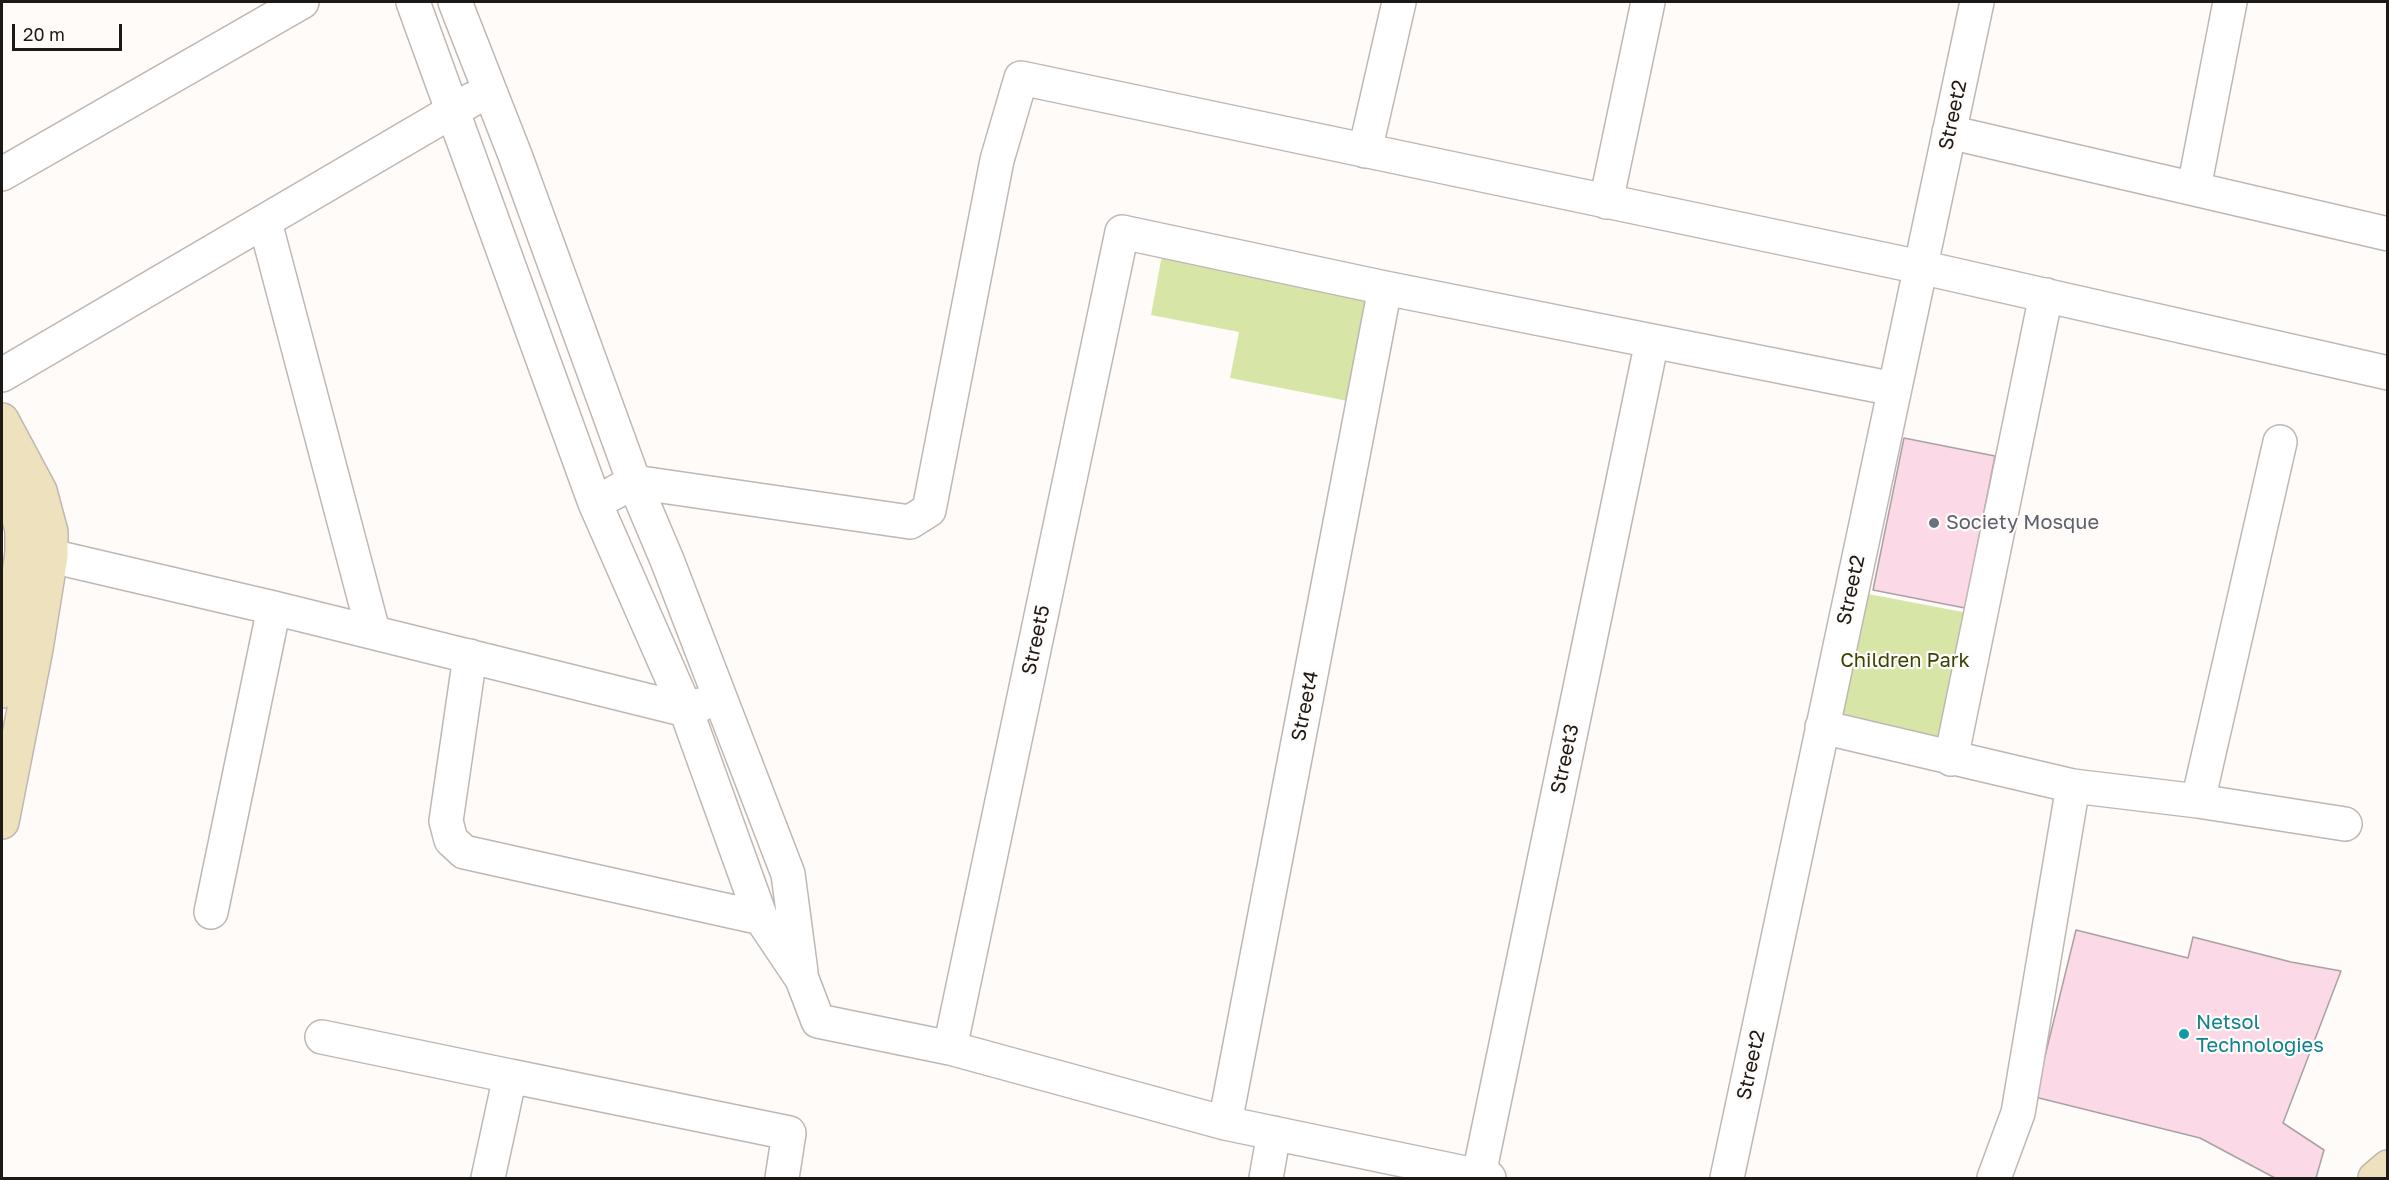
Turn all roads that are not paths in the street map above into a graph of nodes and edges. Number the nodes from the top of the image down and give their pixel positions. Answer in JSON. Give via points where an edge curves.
{"nodes":[{"id":1,"x":302,"y":2,"type":"edge"},
{"id":2,"x":413,"y":2,"type":"edge"},
{"id":3,"x":455,"y":2,"type":"edge"},
{"id":4,"x":1399,"y":2,"type":"edge"},
{"id":5,"x":1648,"y":2,"type":"edge"},
{"id":6,"x":1977,"y":2,"type":"edge"},
{"id":7,"x":2230,"y":2,"type":"edge"},
{"id":8,"x":489,"y":89,"type":"junction"},
{"id":9,"x":454,"y":111,"type":"junction"},
{"id":10,"x":1949,"y":132,"type":"junction"},
{"id":11,"x":1365,"y":151,"type":"junction"},
{"id":12,"x":2,"y":174,"type":"edge"},
{"id":13,"x":2194,"y":189,"type":"junction"},
{"id":14,"x":1606,"y":202,"type":"junction"},
{"id":15,"x":265,"y":222,"type":"junction"},
{"id":16,"x":2388,"y":234,"type":"edge"},
{"id":17,"x":1920,"y":267,"type":"junction"},
{"id":18,"x":1385,"y":288,"type":"junction"},
{"id":19,"x":2046,"y":295,"type":"junction"},
{"id":20,"x":1652,"y":341,"type":"junction"},
{"id":21,"x":2388,"y":373,"type":"edge"},
{"id":22,"x":2,"y":375,"type":"edge"},
{"id":23,"x":1894,"y":389,"type":"junction"},
{"id":24,"x":2,"y":420,"type":"edge"},
{"id":25,"x":2280,"y":442,"type":"dead end"},
{"id":26,"x":2,"y":473,"type":"edge"},
{"id":27,"x":634,"y":482,"type":"junction"},
{"id":28,"x":595,"y":503,"type":"junction"},
{"id":29,"x":36,"y":554,"type":"junction"},
{"id":30,"x":274,"y":608,"type":"junction"},
{"id":31,"x":373,"y":631,"type":"junction"},
{"id":32,"x":16,"y":644,"type":"edge"},
{"id":33,"x":470,"y":656,"type":"junction"},
{"id":34,"x":2,"y":691,"type":"edge"},
{"id":35,"x":720,"y":697,"type":"junction"},
{"id":36,"x":686,"y":711,"type":"junction"},
{"id":37,"x":1822,"y":727,"type":"junction"},
{"id":38,"x":1951,"y":759,"type":"junction"},
{"id":39,"x":2073,"y":786,"type":"junction"},
{"id":40,"x":2198,"y":801,"type":"junction"},
{"id":41,"x":2,"y":822,"type":"edge"},
{"id":42,"x":2345,"y":824,"type":"dead end"},
{"id":43,"x":212,"y":912,"type":"dead end"},
{"id":44,"x":761,"y":918,"type":"junction"},
{"id":45,"x":802,"y":979,"type":"junction"},
{"id":46,"x":322,"y":1037,"type":"dead end"},
{"id":47,"x":950,"y":1048,"type":"junction"},
{"id":48,"x":510,"y":1076,"type":"junction"},
{"id":49,"x":1225,"y":1123,"type":"junction"},
{"id":50,"x":1274,"y":1133,"type":"junction"},
{"id":51,"x":2388,"y":1167,"type":"edge"},
{"id":52,"x":1485,"y":1178,"type":"edge"},
{"id":53,"x":488,"y":1179,"type":"edge"},
{"id":54,"x":782,"y":1179,"type":"edge"},
{"id":55,"x":1266,"y":1179,"type":"edge"},
{"id":56,"x":1727,"y":1179,"type":"edge"},
{"id":57,"x":1994,"y":1179,"type":"edge"},
{"id":58,"x":2375,"y":1179,"type":"edge"}],
"edges":[{"from":1,"to":12,"type":"street"},
{"from":2,"to":9,"type":"street"},
{"from":3,"to":8,"type":"street"},
{"from":4,"to":11,"type":"street"},
{"from":5,"to":14,"type":"street"},
{"from":6,"to":10,"type":"street","name":"Street2"},
{"from":7,"to":13,"type":"street"},
{"from":8,"to":9,"type":"street"},
{"from":8,"to":27,"type":"street"},
{"from":9,"to":15,"type":"street"},
{"from":9,"to":28,"type":"street"},
{"from":10,"to":13,"type":"street"},
{"from":10,"to":17,"type":"street","name":"Street2"},
{"from":11,"to":14,"type":"street"},
{"from":11,"to":27,"type":"street","via":[[1021,78],[997,159],[929,510],[910,522]]},
{"from":13,"to":16,"type":"street"},
{"from":14,"to":17,"type":"street"},
{"from":15,"to":22,"type":"street"},
{"from":15,"to":31,"type":"street"},
{"from":17,"to":19,"type":"street"},
{"from":17,"to":23,"type":"street","name":"Street2"},
{"from":18,"to":20,"type":"street"},
{"from":18,"to":47,"type":"street","name":"Street5","via":[[1122,232]]},
{"from":18,"to":49,"type":"street","name":"Street4"},
{"from":19,"to":21,"type":"street"},
{"from":19,"to":38,"type":"street"},
{"from":20,"to":23,"type":"street"},
{"from":20,"to":52,"type":"street","name":"Street3","via":[[1482,1160]]},
{"from":23,"to":37,"type":"street","name":"Street2"},
{"from":24,"to":29,"type":"street","via":[[40,491],[51,532]]},
{"from":25,"to":40,"type":"street"},
{"from":26,"to":29,"type":"street","via":[[22,530]]},
{"from":27,"to":28,"type":"street"},
{"from":27,"to":35,"type":"street"},
{"from":28,"to":36,"type":"street"},
{"from":29,"to":30,"type":"street"},
{"from":29,"to":32,"type":"street"},
{"from":30,"to":31,"type":"street"},
{"from":30,"to":43,"type":"street"},
{"from":31,"to":33,"type":"street"},
{"from":32,"to":34,"type":"street"},
{"from":32,"to":41,"type":"street"},
{"from":33,"to":36,"type":"street"},
{"from":33,"to":44,"type":"street","via":[[446,821],[450,840],[464,852]]},
{"from":35,"to":36,"type":"street"},
{"from":35,"to":45,"type":"street","via":[[788,874]]},
{"from":36,"to":44,"type":"street"},
{"from":37,"to":38,"type":"street"},
{"from":37,"to":56,"type":"street","name":"Street2"},
{"from":38,"to":39,"type":"street"},
{"from":39,"to":40,"type":"street"},
{"from":39,"to":57,"type":"street","via":[[2018,1113]]},
{"from":40,"to":42,"type":"street"},
{"from":44,"to":45,"type":"street"},
{"from":45,"to":47,"type":"street","via":[[818,1021]]},
{"from":46,"to":48,"type":"street"},
{"from":47,"to":49,"type":"street"},
{"from":48,"to":53,"type":"street"},
{"from":48,"to":54,"type":"street","via":[[789,1132]]},
{"from":49,"to":50,"type":"street"},
{"from":50,"to":52,"type":"street"},
{"from":50,"to":55,"type":"street"},
{"from":51,"to":58,"type":"street"}]}
